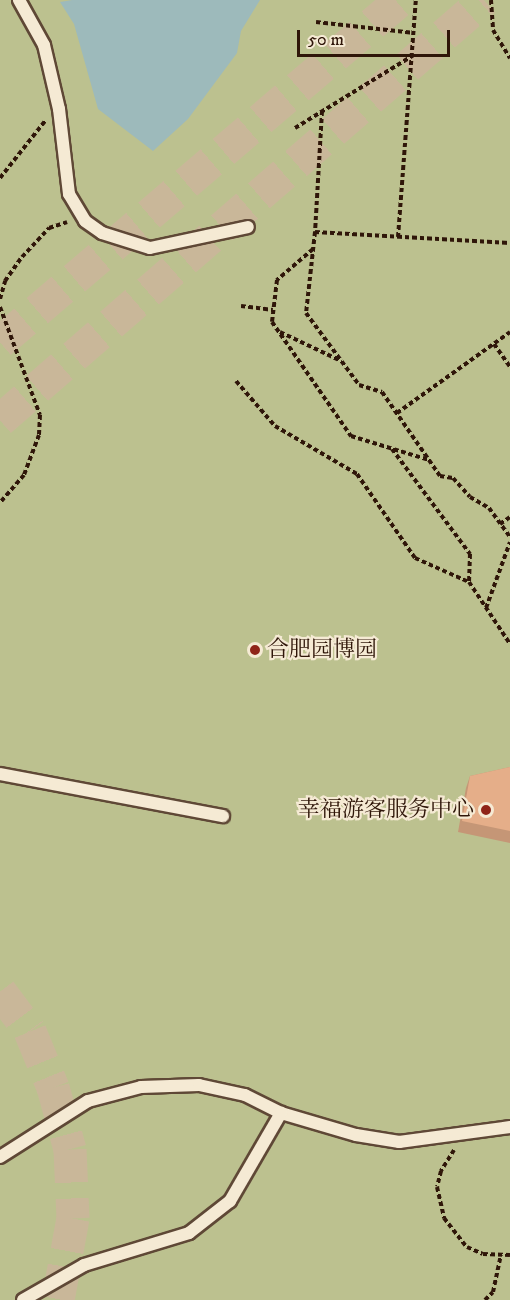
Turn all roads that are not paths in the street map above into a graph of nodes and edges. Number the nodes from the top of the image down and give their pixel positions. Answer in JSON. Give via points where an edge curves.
{"nodes":[{"id":1,"x":19,"y":0,"type":"edge"},
{"id":2,"x":248,"y":227,"type":"dead end"},
{"id":3,"x":0,"y":774,"type":"edge"},
{"id":4,"x":223,"y":816,"type":"dead end"},
{"id":5,"x":281,"y":1113,"type":"junction"},
{"id":6,"x":510,"y":1127,"type":"edge"},
{"id":7,"x":0,"y":1157,"type":"edge"},
{"id":8,"x":23,"y":1300,"type":"edge"}],
"edges":[{"from":1,"to":2,"type":"lane","via":[[44,45],[59,109],[69,194],[85,221],[102,233],[150,248]]},
{"from":3,"to":4,"type":"lane"},
{"from":5,"to":6,"type":"lane","via":[[356,1135],[399,1142]]},
{"from":5,"to":7,"type":"lane","via":[[245,1095],[199,1085],[141,1087],[88,1101]]},
{"from":5,"to":8,"type":"lane","via":[[230,1201],[189,1233],[84,1265]]}]}
